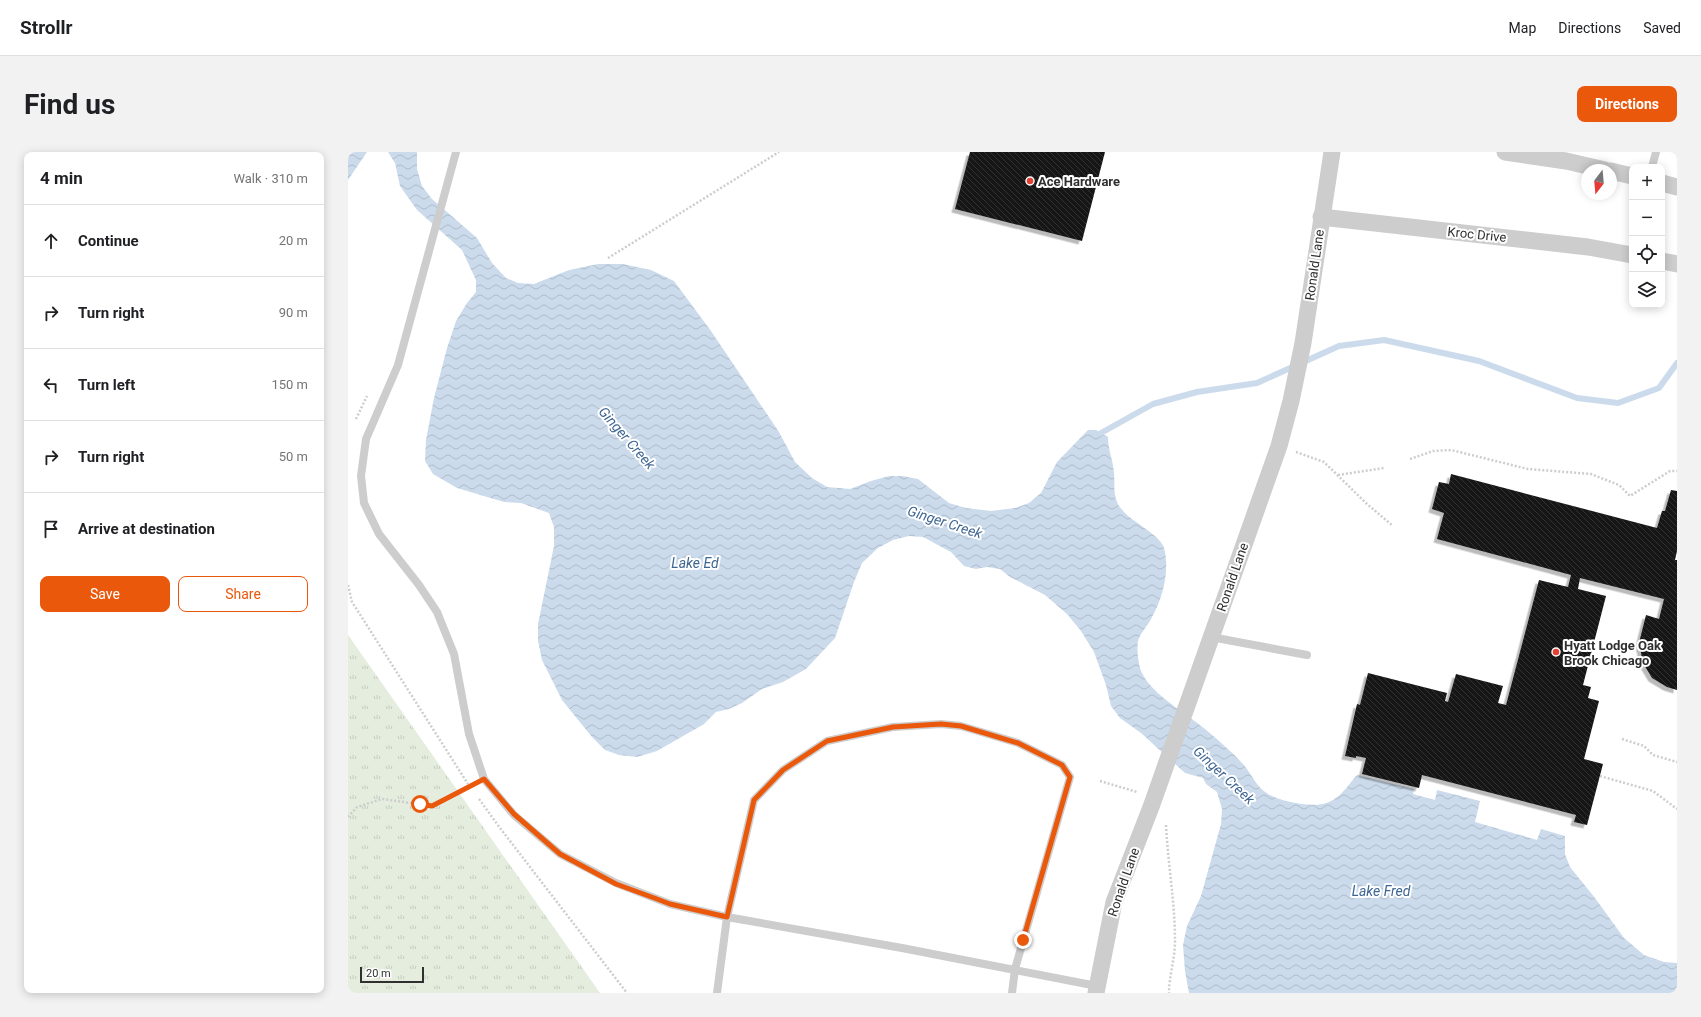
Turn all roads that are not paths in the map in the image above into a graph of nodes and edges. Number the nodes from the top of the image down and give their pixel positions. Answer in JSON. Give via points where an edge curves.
{"nodes":[{"id":1,"x":456,"y":152,"type":"edge"},
{"id":2,"x":1332,"y":152,"type":"edge"},
{"id":3,"x":1505,"y":152,"type":"edge"},
{"id":4,"x":1656,"y":152,"type":"edge"},
{"id":5,"x":1581,"y":164,"type":"edge"},
{"id":6,"x":1653,"y":164,"type":"edge"},
{"id":7,"x":1617,"y":172,"type":"edge"},
{"id":8,"x":1629,"y":175,"type":"edge"},
{"id":9,"x":1665,"y":184,"type":"edge"},
{"id":10,"x":1677,"y":186,"type":"edge"},
{"id":11,"x":1321,"y":217,"type":"junction"},
{"id":12,"x":1629,"y":255,"type":"edge"},
{"id":13,"x":1665,"y":262,"type":"edge"},
{"id":14,"x":1677,"y":264,"type":"edge"},
{"id":15,"x":1211,"y":637,"type":"junction"},
{"id":16,"x":1307,"y":655,"type":"dead end"},
{"id":17,"x":727,"y":917,"type":"junction"},
{"id":18,"x":1015,"y":969,"type":"junction"},
{"id":19,"x":1097,"y":990,"type":"edge"},
{"id":20,"x":717,"y":993,"type":"edge"},
{"id":21,"x":1012,"y":993,"type":"edge"}],
"edges":[{"from":1,"to":17,"type":"lane","via":[[398,365],[366,440],[361,476],[364,503],[379,534],[420,585],[437,612],[454,654],[469,734],[484,779],[514,814],[560,854],[616,884],[664,902]]},
{"from":2,"to":11,"type":"street","name":"Ronald Lane"},
{"from":3,"to":5,"type":"street"},
{"from":4,"to":6,"type":"lane"},
{"from":7,"to":8,"type":"street"},
{"from":9,"to":10,"type":"street"},
{"from":11,"to":12,"type":"street","name":"Kroc Drive","via":[[1588,247]]},
{"from":11,"to":15,"type":"street","name":"Ronald Lane","via":[[1296,382],[1279,446]]},
{"from":13,"to":14,"type":"street"},
{"from":15,"to":16,"type":"lane"},
{"from":15,"to":19,"type":"street","name":"Ronald Lane","via":[[1151,808],[1114,902]]},
{"from":17,"to":18,"type":"lane"},
{"from":17,"to":18,"type":"lane","via":[[754,800],[783,770],[827,741],[893,727],[941,724],[961,726],[1018,743],[1062,765],[1070,777]]},
{"from":17,"to":20,"type":"lane"},
{"from":18,"to":19,"type":"lane"},
{"from":18,"to":21,"type":"lane"}]}
